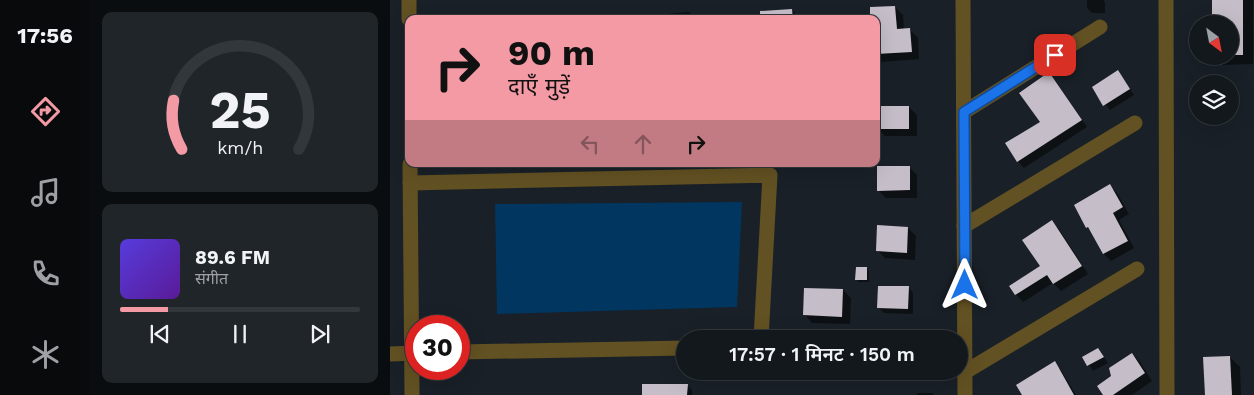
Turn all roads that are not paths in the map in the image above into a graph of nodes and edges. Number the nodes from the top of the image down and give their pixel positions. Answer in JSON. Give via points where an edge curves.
{"nodes":[{"id":1,"x":409,"y":0,"type":"edge"},
{"id":2,"x":963,"y":0,"type":"edge"},
{"id":3,"x":1166,"y":0,"type":"edge"},
{"id":4,"x":409,"y":15,"type":"edge"},
{"id":5,"x":1100,"y":26,"type":"dead end"},
{"id":6,"x":964,"y":112,"type":"junction"},
{"id":7,"x":1135,"y":123,"type":"dead end"},
{"id":8,"x":410,"y":167,"type":"edge"},
{"id":9,"x":410,"y":182,"type":"junction"},
{"id":10,"x":964,"y":226,"type":"junction"},
{"id":11,"x":1136,"y":269,"type":"dead end"},
{"id":12,"x":413,"y":315,"type":"edge"},
{"id":13,"x":761,"y":330,"type":"edge"},
{"id":14,"x":963,"y":330,"type":"edge"},
{"id":15,"x":676,"y":348,"type":"edge"},
{"id":16,"x":470,"y":352,"type":"edge"},
{"id":17,"x":405,"y":353,"type":"edge"},
{"id":18,"x":390,"y":354,"type":"edge"},
{"id":19,"x":968,"y":370,"type":"edge"},
{"id":20,"x":413,"y":380,"type":"edge"},
{"id":21,"x":965,"y":380,"type":"edge"},
{"id":22,"x":412,"y":395,"type":"edge"},
{"id":23,"x":965,"y":395,"type":"edge"},
{"id":24,"x":1167,"y":395,"type":"edge"}],
"edges":[{"from":1,"to":4,"type":"street"},
{"from":2,"to":6,"type":"street"},
{"from":3,"to":24,"type":"street"},
{"from":5,"to":6,"type":"street"},
{"from":6,"to":10,"type":"street"},
{"from":7,"to":10,"type":"street"},
{"from":8,"to":9,"type":"street"},
{"from":9,"to":12,"type":"street"},
{"from":9,"to":13,"type":"street","via":[[770,174]]},
{"from":10,"to":14,"type":"street"},
{"from":11,"to":19,"type":"street"},
{"from":15,"to":16,"type":"street"},
{"from":17,"to":18,"type":"street"},
{"from":20,"to":22,"type":"street"},
{"from":21,"to":23,"type":"street"}]}
